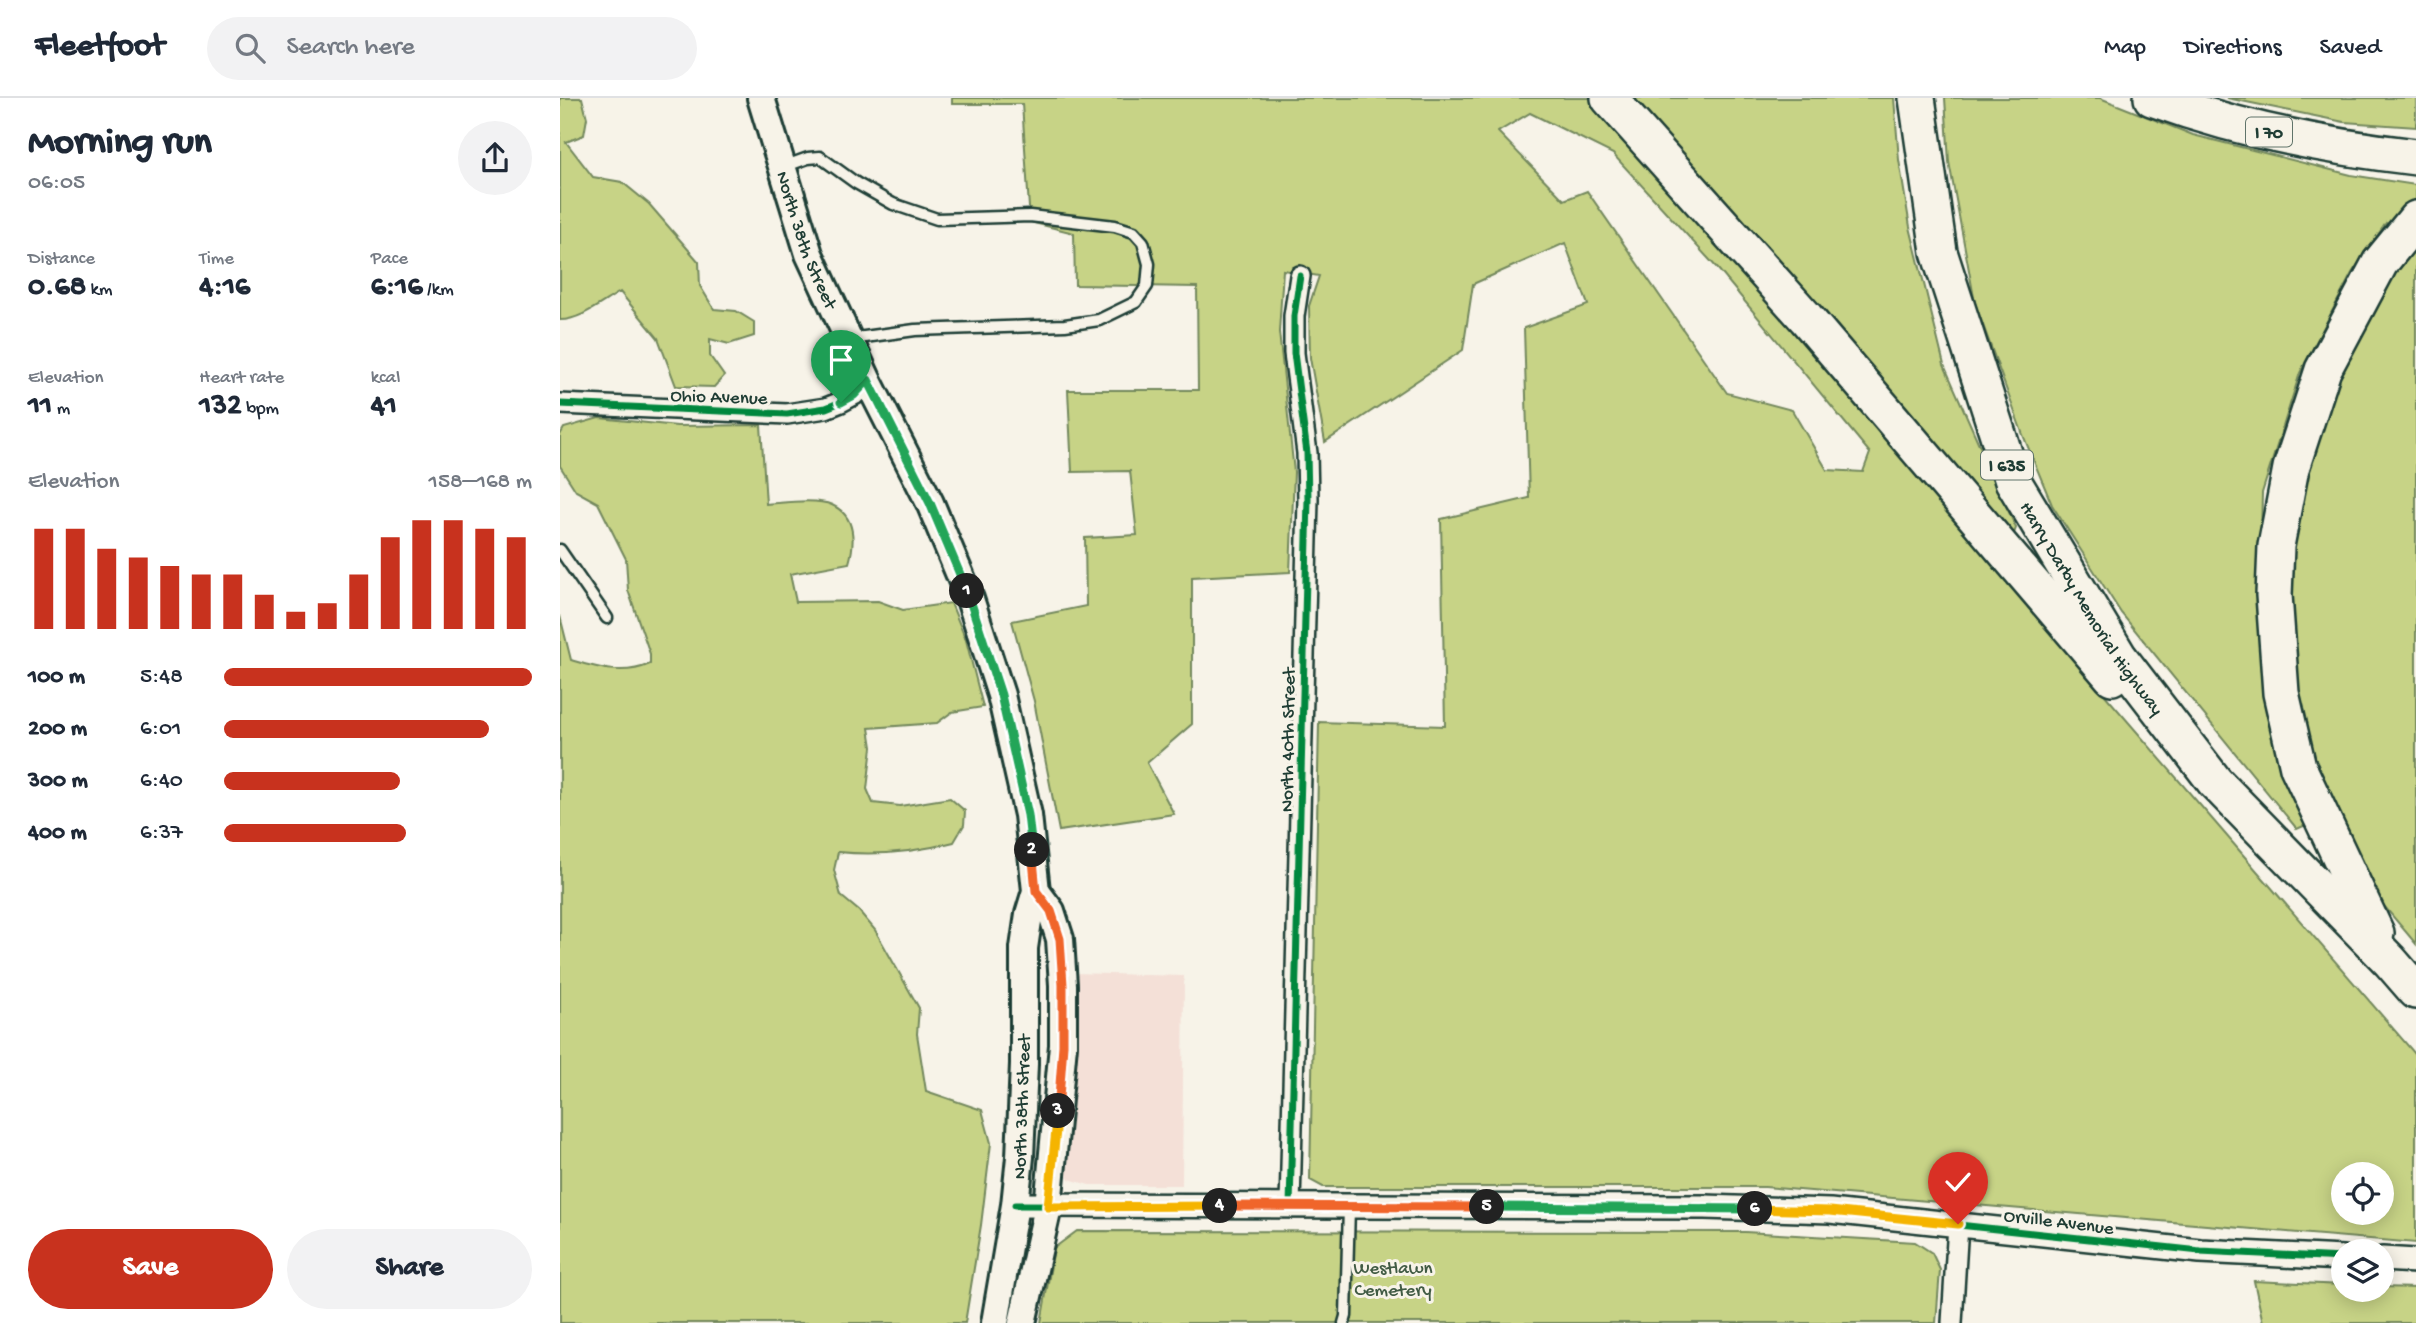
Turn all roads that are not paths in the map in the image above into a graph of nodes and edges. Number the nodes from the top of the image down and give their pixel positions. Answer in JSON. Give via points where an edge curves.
{"nodes":[{"id":1,"x":761,"y":98,"type":"edge"},
{"id":2,"x":1609,"y":98,"type":"edge"},
{"id":3,"x":1917,"y":98,"type":"edge"},
{"id":4,"x":2152,"y":98,"type":"edge"},
{"id":5,"x":2402,"y":156,"type":"edge"},
{"id":6,"x":783,"y":167,"type":"junction"},
{"id":7,"x":2416,"y":219,"type":"edge"},
{"id":8,"x":1300,"y":276,"type":"dead end"},
{"id":9,"x":850,"y":340,"type":"junction"},
{"id":10,"x":868,"y":380,"type":"junction"},
{"id":11,"x":560,"y":404,"type":"edge"},
{"id":12,"x":560,"y":551,"type":"edge"},
{"id":13,"x":607,"y":618,"type":"dead end"},
{"id":14,"x":2215,"y":782,"type":"junction"},
{"id":15,"x":1036,"y":891,"type":"junction"},
{"id":16,"x":2390,"y":961,"type":"junction"},
{"id":17,"x":2416,"y":991,"type":"edge"},
{"id":18,"x":1016,"y":1205,"type":"junction"},
{"id":19,"x":1290,"y":1206,"type":"junction"},
{"id":20,"x":1048,"y":1207,"type":"junction"},
{"id":21,"x":1349,"y":1207,"type":"junction"},
{"id":22,"x":1958,"y":1224,"type":"junction"},
{"id":23,"x":2331,"y":1257,"type":"edge"},
{"id":24,"x":2394,"y":1260,"type":"edge"},
{"id":25,"x":2416,"y":1261,"type":"edge"},
{"id":26,"x":995,"y":1323,"type":"edge"},
{"id":27,"x":1022,"y":1323,"type":"edge"},
{"id":28,"x":1344,"y":1323,"type":"edge"},
{"id":29,"x":1952,"y":1323,"type":"edge"}],
"edges":[{"from":1,"to":6,"type":"main road","name":"North 38th Street"},
{"from":2,"to":14,"type":"highway","via":[[1815,328],[2102,667]]},
{"from":3,"to":14,"type":"highway","name":"Harry Darby Memorial Highway","number":"I 635","via":[[1939,252],[2012,481],[2119,657]]},
{"from":4,"to":5,"type":"highway","number":"I 70","via":[[2256,129]]},
{"from":6,"to":9,"type":"main road","name":"North 38th Street","via":[[809,254]]},
{"from":6,"to":9,"type":"lane","via":[[820,157],[893,204],[937,219],[1030,216],[1115,226],[1134,232],[1143,242],[1149,264],[1147,286],[1136,302],[1099,320],[915,330]]},
{"from":7,"to":16,"type":"highway","via":[[2380,263],[2323,370],[2291,468],[2276,546],[2274,595],[2281,692],[2298,768]]},
{"from":8,"to":19,"type":"street","name":"North 40th Street","via":[[1294,353],[1308,499]]},
{"from":9,"to":10,"type":"main road","name":"North 38th Street"},
{"from":10,"to":11,"type":"street","name":"Ohio Avenue","via":[[841,402],[787,414]]},
{"from":10,"to":15,"type":"main road","name":"North 38th Street","via":[[930,503],[970,599],[1013,745],[1028,815]]},
{"from":12,"to":13,"type":"lane"},
{"from":14,"to":16,"type":"highway","name":"Harry Darby Memorial Highway","number":"I 635"},
{"from":15,"to":18,"type":"main road","name":"North 38th Street","via":[[1024,948],[1024,1064]]},
{"from":15,"to":20,"type":"main road","name":"North 38th Street","via":[[1051,911],[1060,939],[1063,985],[1062,1059]]},
{"from":16,"to":17,"type":"highway","name":"Harry Darby Memorial Highway","number":"I 635"},
{"from":18,"to":20,"type":"street","name":"Orville Avenue"},
{"from":18,"to":26,"type":"main road","name":"North 38th Street"},
{"from":19,"to":20,"type":"street","name":"Orville Avenue"},
{"from":19,"to":21,"type":"street","name":"Orville Avenue"},
{"from":20,"to":27,"type":"main road","name":"North 38th Street"},
{"from":21,"to":22,"type":"street","name":"Orville Avenue","via":[[1719,1207],[1830,1211]]},
{"from":21,"to":28,"type":"lane"},
{"from":22,"to":23,"type":"street","name":"Orville Avenue","via":[[2200,1251]]},
{"from":22,"to":29,"type":"street"},
{"from":24,"to":25,"type":"street"}]}
